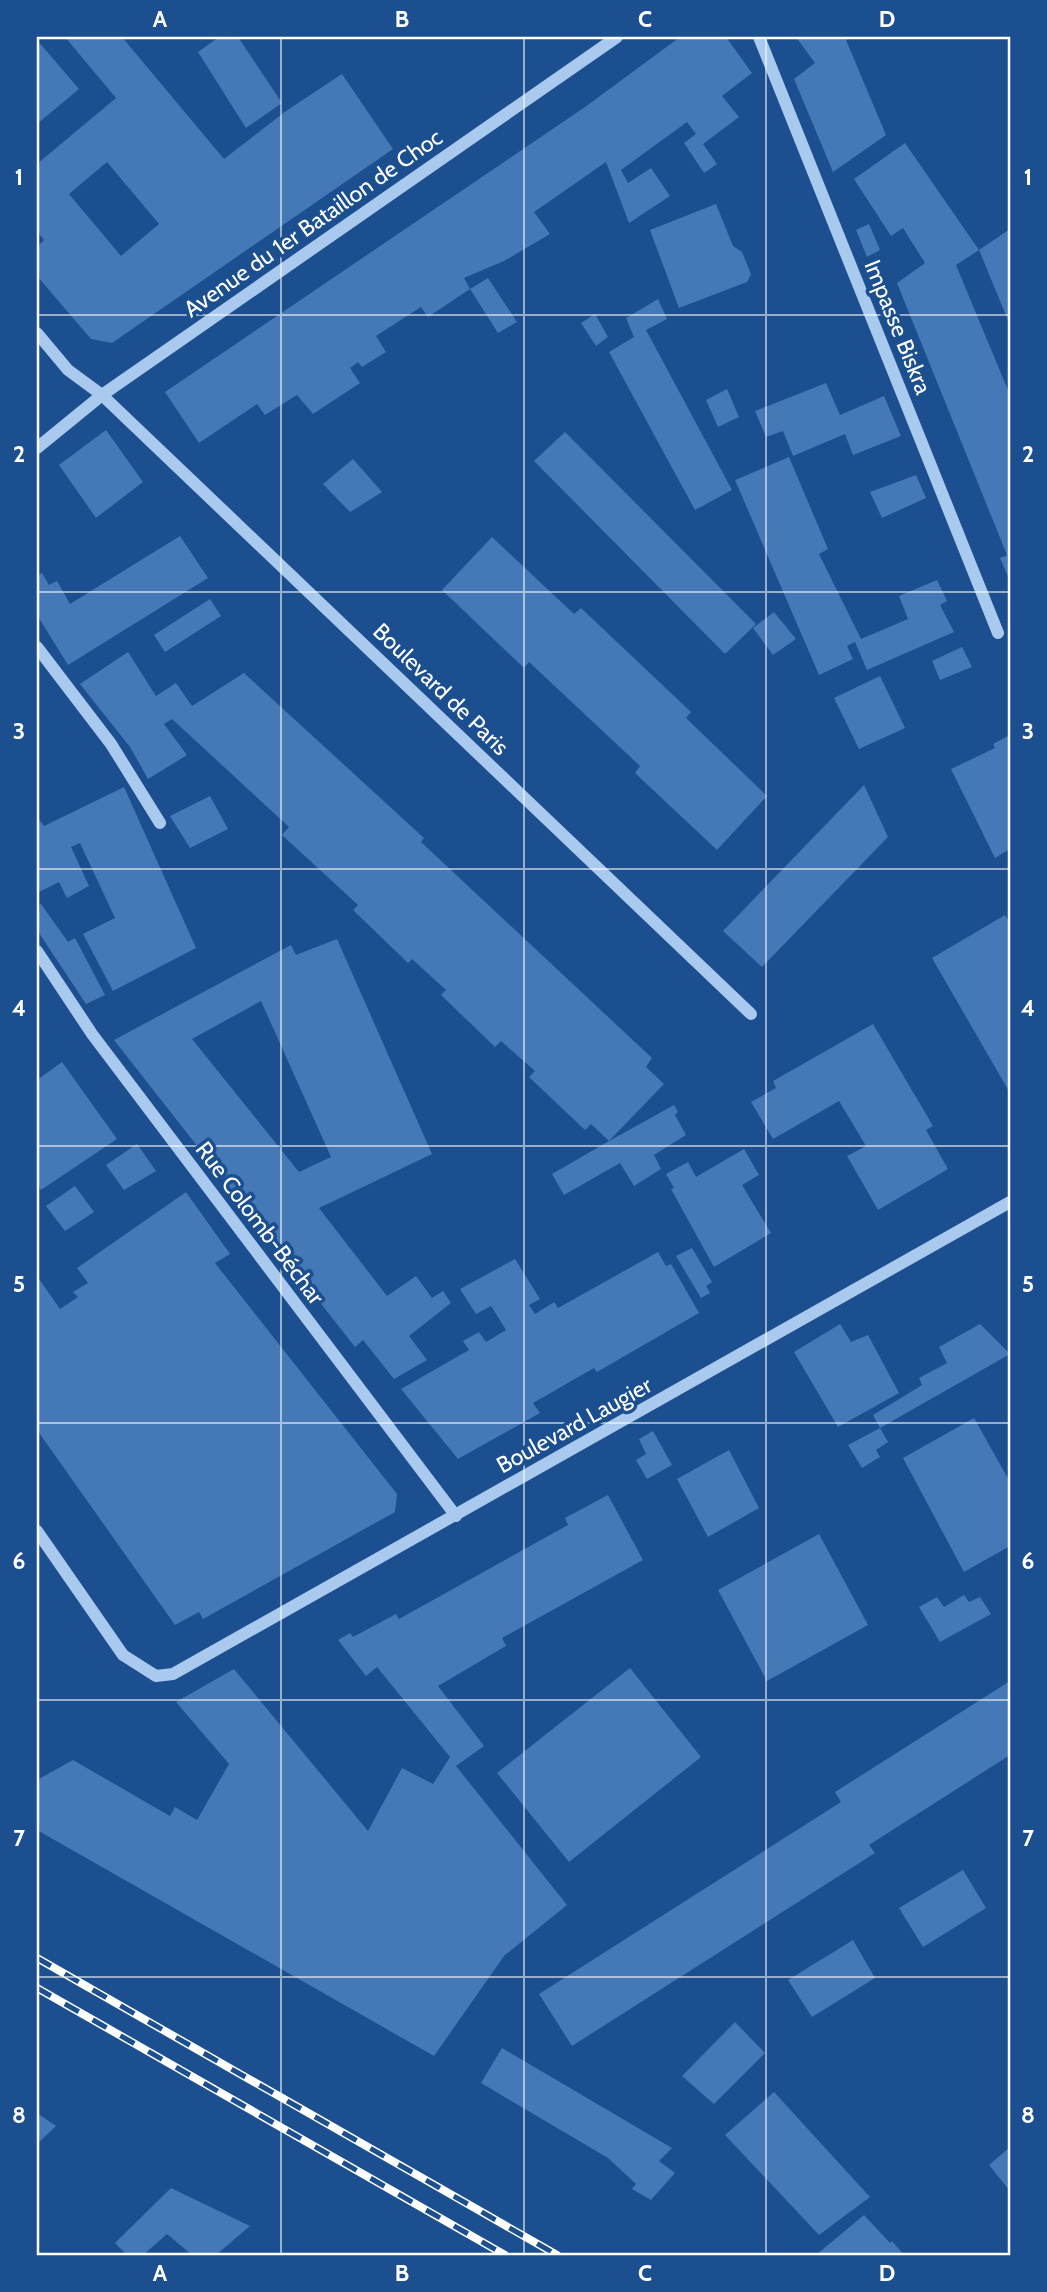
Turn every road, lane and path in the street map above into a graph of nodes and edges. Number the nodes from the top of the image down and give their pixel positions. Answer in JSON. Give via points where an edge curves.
{"nodes":[{"id":1,"x":759,"y":37,"type":"edge"},
{"id":2,"x":613,"y":38,"type":"edge"},
{"id":3,"x":37,"y":333,"type":"edge"},
{"id":4,"x":102,"y":395,"type":"junction"},
{"id":5,"x":37,"y":448,"type":"edge"},
{"id":6,"x":998,"y":633,"type":"dead end"},
{"id":7,"x":37,"y":648,"type":"edge"},
{"id":8,"x":160,"y":823,"type":"dead end"},
{"id":9,"x":37,"y":951,"type":"edge"},
{"id":10,"x":751,"y":1014,"type":"dead end"},
{"id":11,"x":1010,"y":1202,"type":"edge"},
{"id":12,"x":456,"y":1516,"type":"junction"},
{"id":13,"x":37,"y":1531,"type":"edge"}],
"edges":[{"from":1,"to":6,"type":"street","name":"Impasse Biskra"},
{"from":2,"to":4,"type":"street","name":"Avenue du 1er Bataillon de Choc"},
{"from":3,"to":4,"type":"street","name":"Boulevard de Paris","via":[[68,370]]},
{"from":4,"to":5,"type":"street","name":"Avenue du 1er Bataillon de Choc"},
{"from":4,"to":10,"type":"street","name":"Boulevard de Paris"},
{"from":7,"to":8,"type":"street","via":[[111,744]]},
{"from":9,"to":12,"type":"street","name":"Rue Colomb-Béchar","via":[[92,1034]]},
{"from":11,"to":12,"type":"street","name":"Boulevard Laugier"},
{"from":12,"to":13,"type":"street","name":"Boulevard Laugier","via":[[173,1674],[156,1676],[123,1655]]}]}
